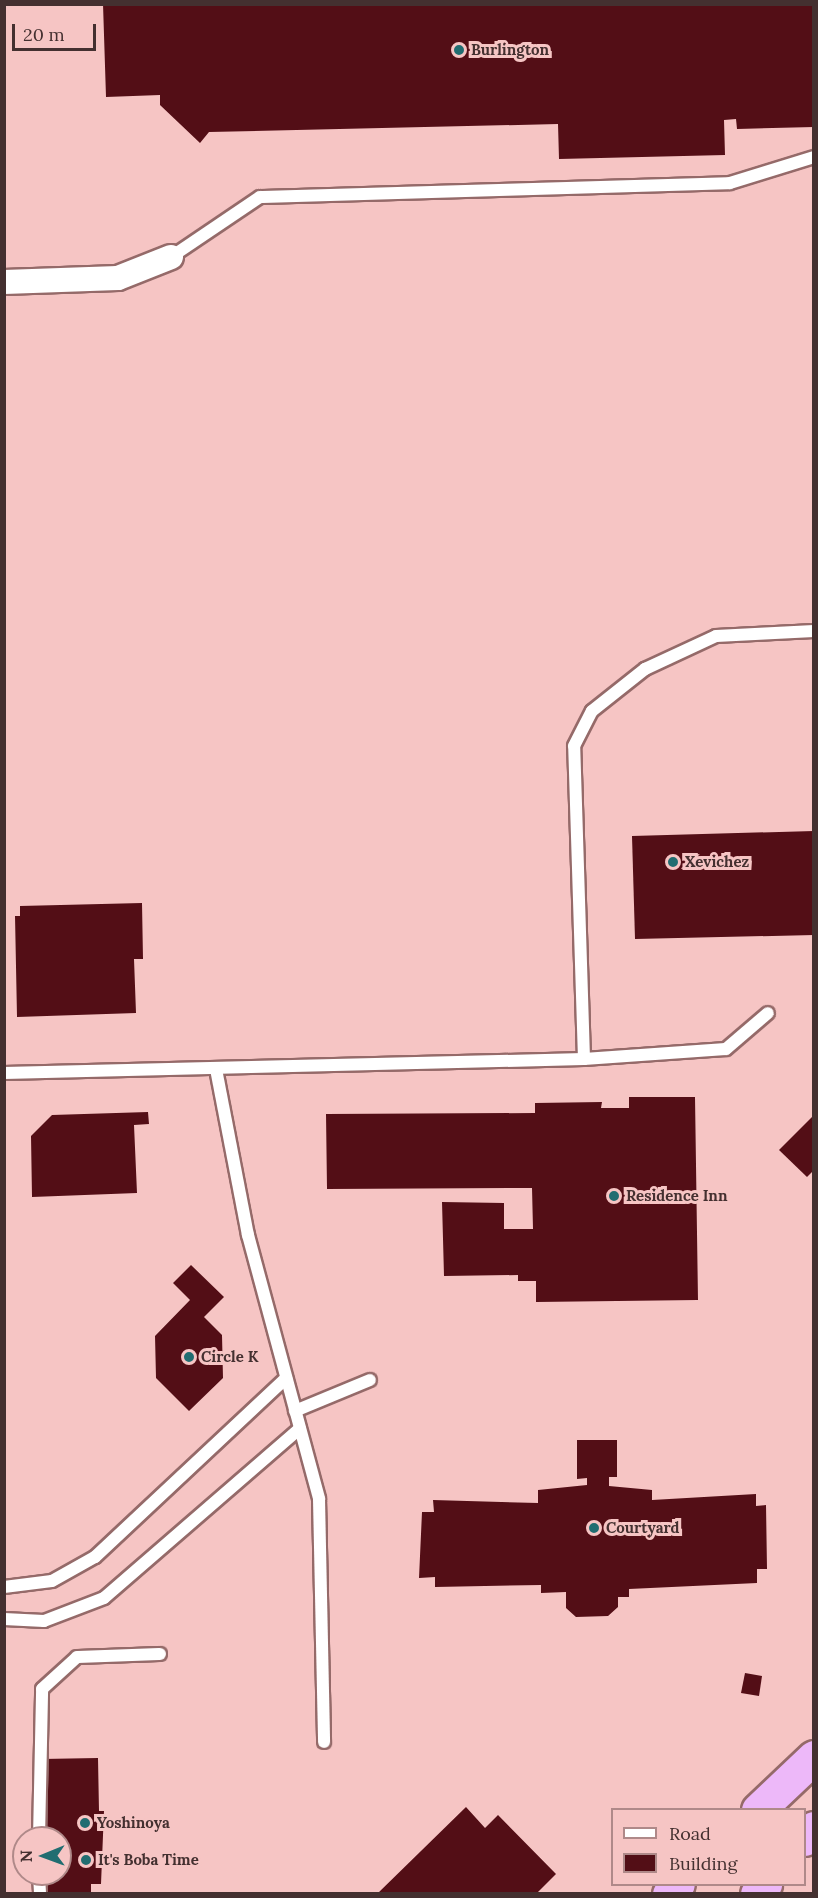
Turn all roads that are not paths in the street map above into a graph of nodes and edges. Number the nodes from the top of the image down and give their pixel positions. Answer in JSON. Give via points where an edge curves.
{"nodes":[{"id":1,"x":813,"y":156,"type":"edge"},
{"id":2,"x":171,"y":257,"type":"joint"},
{"id":3,"x":4,"y":282,"type":"edge"},
{"id":4,"x":813,"y":631,"type":"edge"},
{"id":5,"x":768,"y":1013,"type":"dead end"},
{"id":6,"x":584,"y":1059,"type":"junction"},
{"id":7,"x":216,"y":1069,"type":"junction"},
{"id":8,"x":4,"y":1073,"type":"edge"},
{"id":9,"x":286,"y":1378,"type":"junction"},
{"id":10,"x":370,"y":1380,"type":"dead end"},
{"id":11,"x":295,"y":1411,"type":"junction"},
{"id":12,"x":300,"y":1428,"type":"junction"},
{"id":13,"x":4,"y":1587,"type":"edge"},
{"id":14,"x":4,"y":1619,"type":"edge"},
{"id":15,"x":160,"y":1654,"type":"dead end"},
{"id":16,"x":324,"y":1742,"type":"dead end"},
{"id":17,"x":813,"y":1757,"type":"edge"},
{"id":18,"x":759,"y":1808,"type":"edge"},
{"id":19,"x":39,"y":1826,"type":"edge"}],
"edges":[{"from":1,"to":2,"type":"lane","via":[[730,183],[260,197]]},
{"from":2,"to":3,"type":"street","via":[[118,278]]},
{"from":4,"to":6,"type":"lane","via":[[716,636],[645,669],[592,711],[574,746]]},
{"from":5,"to":6,"type":"lane","via":[[726,1049]]},
{"from":6,"to":7,"type":"lane"},
{"from":7,"to":8,"type":"lane"},
{"from":7,"to":9,"type":"lane","via":[[248,1235]]},
{"from":9,"to":11,"type":"lane"},
{"from":9,"to":13,"type":"lane","via":[[95,1557],[52,1581]]},
{"from":10,"to":11,"type":"lane"},
{"from":11,"to":12,"type":"lane"},
{"from":12,"to":14,"type":"lane","via":[[104,1598],[44,1621]]},
{"from":12,"to":16,"type":"lane","via":[[319,1499]]},
{"from":15,"to":19,"type":"lane","via":[[77,1657],[42,1689]]},
{"from":17,"to":18,"type":"highway"}]}
